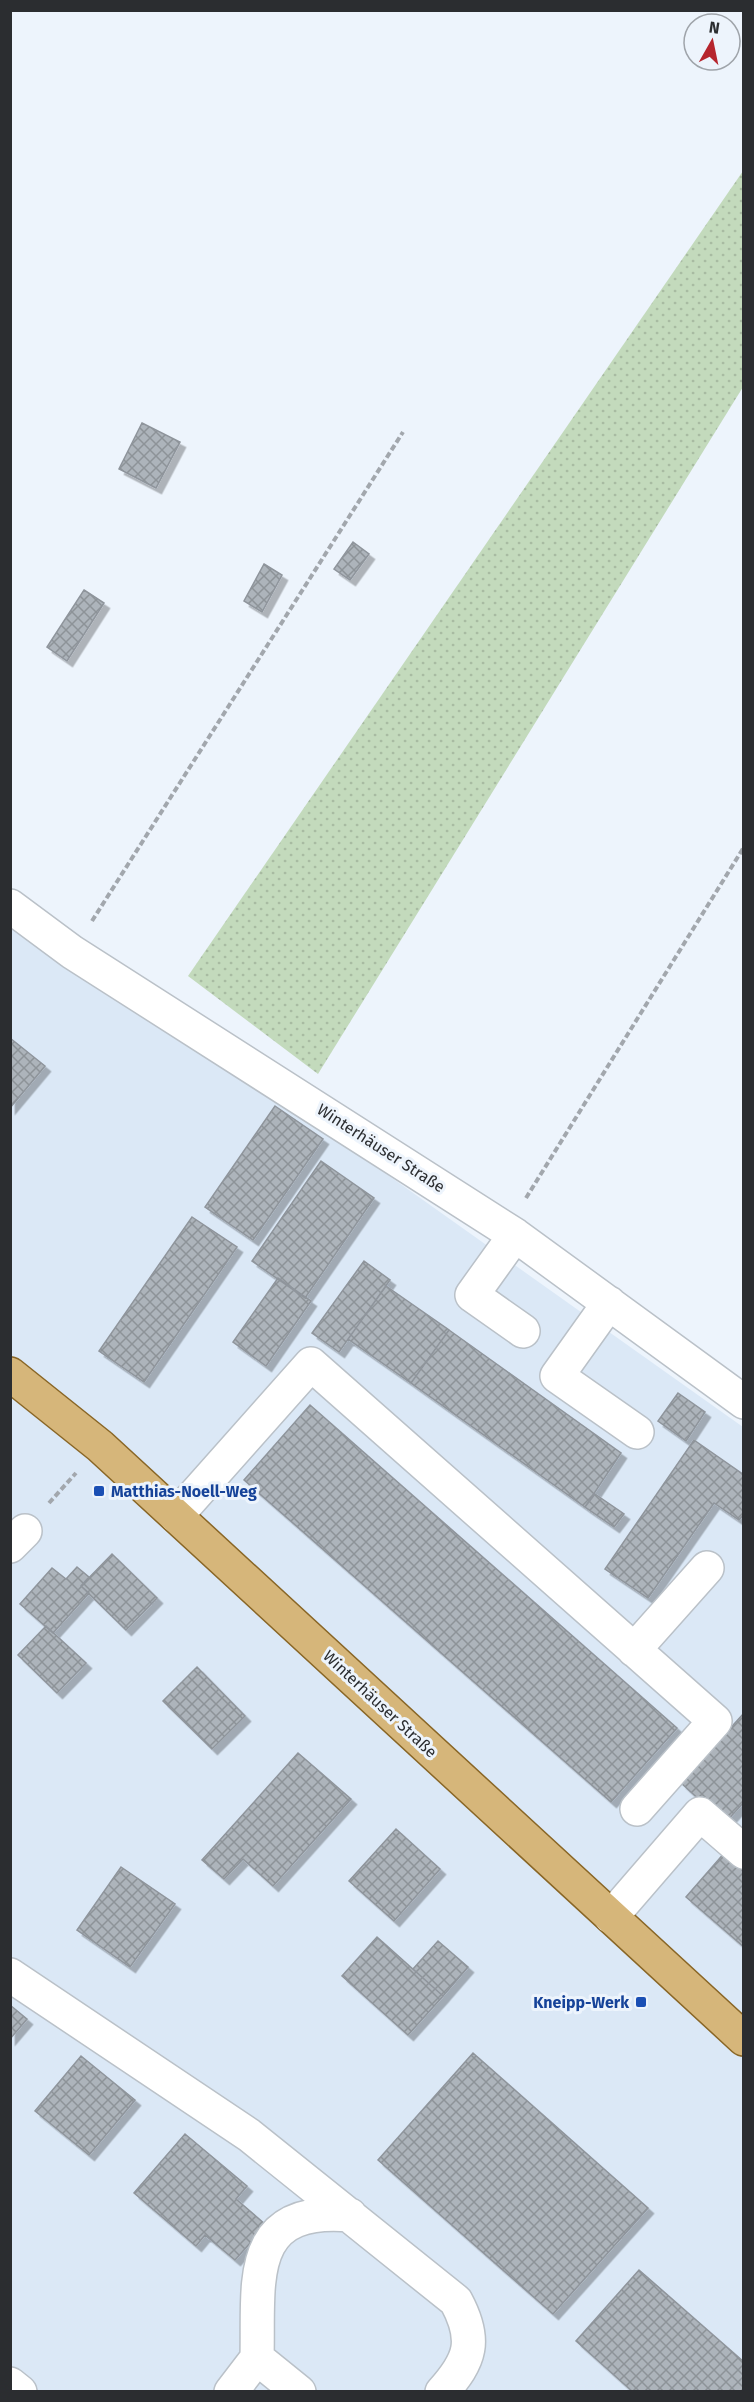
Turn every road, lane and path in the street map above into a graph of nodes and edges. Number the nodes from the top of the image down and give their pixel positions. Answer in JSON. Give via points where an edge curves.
{"nodes":[{"id":1,"x":403,"y":432,"type":"dead end"},
{"id":2,"x":744,"y":847,"type":"edge"},
{"id":3,"x":10,"y":906,"type":"edge"},
{"id":4,"x":72,"y":952,"type":"junction"},
{"id":5,"x":511,"y":1232,"type":"junction"},
{"id":6,"x":609,"y":1303,"type":"junction"},
{"id":7,"x":523,"y":1331,"type":"dead end"},
{"id":8,"x":10,"y":1374,"type":"edge"},
{"id":9,"x":744,"y":1402,"type":"edge"},
{"id":10,"x":637,"y":1432,"type":"dead end"},
{"id":11,"x":100,"y":1446,"type":"junction"},
{"id":12,"x":176,"y":1516,"type":"junction"},
{"id":13,"x":18,"y":1538,"type":"edge"},
{"id":14,"x":707,"y":1568,"type":"dead end"},
{"id":15,"x":634,"y":1650,"type":"junction"},
{"id":16,"x":637,"y":1809,"type":"dead end"},
{"id":17,"x":744,"y":1852,"type":"edge"},
{"id":18,"x":611,"y":1917,"type":"junction"},
{"id":19,"x":10,"y":1975,"type":"edge"},
{"id":20,"x":744,"y":2039,"type":"edge"},
{"id":21,"x":350,"y":2215,"type":"junction"},
{"id":22,"x":257,"y":2358,"type":"junction"},
{"id":23,"x":10,"y":2384,"type":"edge"},
{"id":24,"x":20,"y":2391,"type":"edge"},
{"id":25,"x":231,"y":2391,"type":"edge"},
{"id":26,"x":299,"y":2391,"type":"edge"},
{"id":27,"x":442,"y":2391,"type":"edge"}],
"edges":[{"from":1,"to":4,"type":"path"},
{"from":2,"to":5,"type":"path"},
{"from":3,"to":4,"type":"street","name":"Winterhäuser Straße"},
{"from":4,"to":5,"type":"street","name":"Winterhäuser Straße"},
{"from":5,"to":6,"type":"street","name":"Winterhäuser Straße"},
{"from":5,"to":7,"type":"street","via":[[472,1295]]},
{"from":6,"to":9,"type":"street","name":"Winterhäuser Straße"},
{"from":6,"to":10,"type":"street","via":[[557,1376]]},
{"from":8,"to":11,"type":"main road","name":"Winterhäuser Straße"},
{"from":11,"to":12,"type":"main road","name":"Winterhäuser Straße"},
{"from":11,"to":13,"type":"path"},
{"from":12,"to":15,"type":"street","via":[[311,1364]]},
{"from":12,"to":18,"type":"main road","name":"Winterhäuser Straße"},
{"from":14,"to":15,"type":"street"},
{"from":15,"to":16,"type":"street","via":[[715,1721]]},
{"from":17,"to":18,"type":"street","via":[[700,1814]]},
{"from":18,"to":20,"type":"main road","name":"Winterhäuser Straße"},
{"from":19,"to":21,"type":"street","via":[[249,2135]]},
{"from":21,"to":22,"type":"street","via":[[325,2213],[303,2217],[285,2226],[269,2244],[259,2271]]},
{"from":21,"to":27,"type":"street","via":[[456,2301],[466,2320],[470,2341],[466,2359]]},
{"from":22,"to":25,"type":"street"},
{"from":22,"to":26,"type":"street"},
{"from":23,"to":24,"type":"street"}]}
